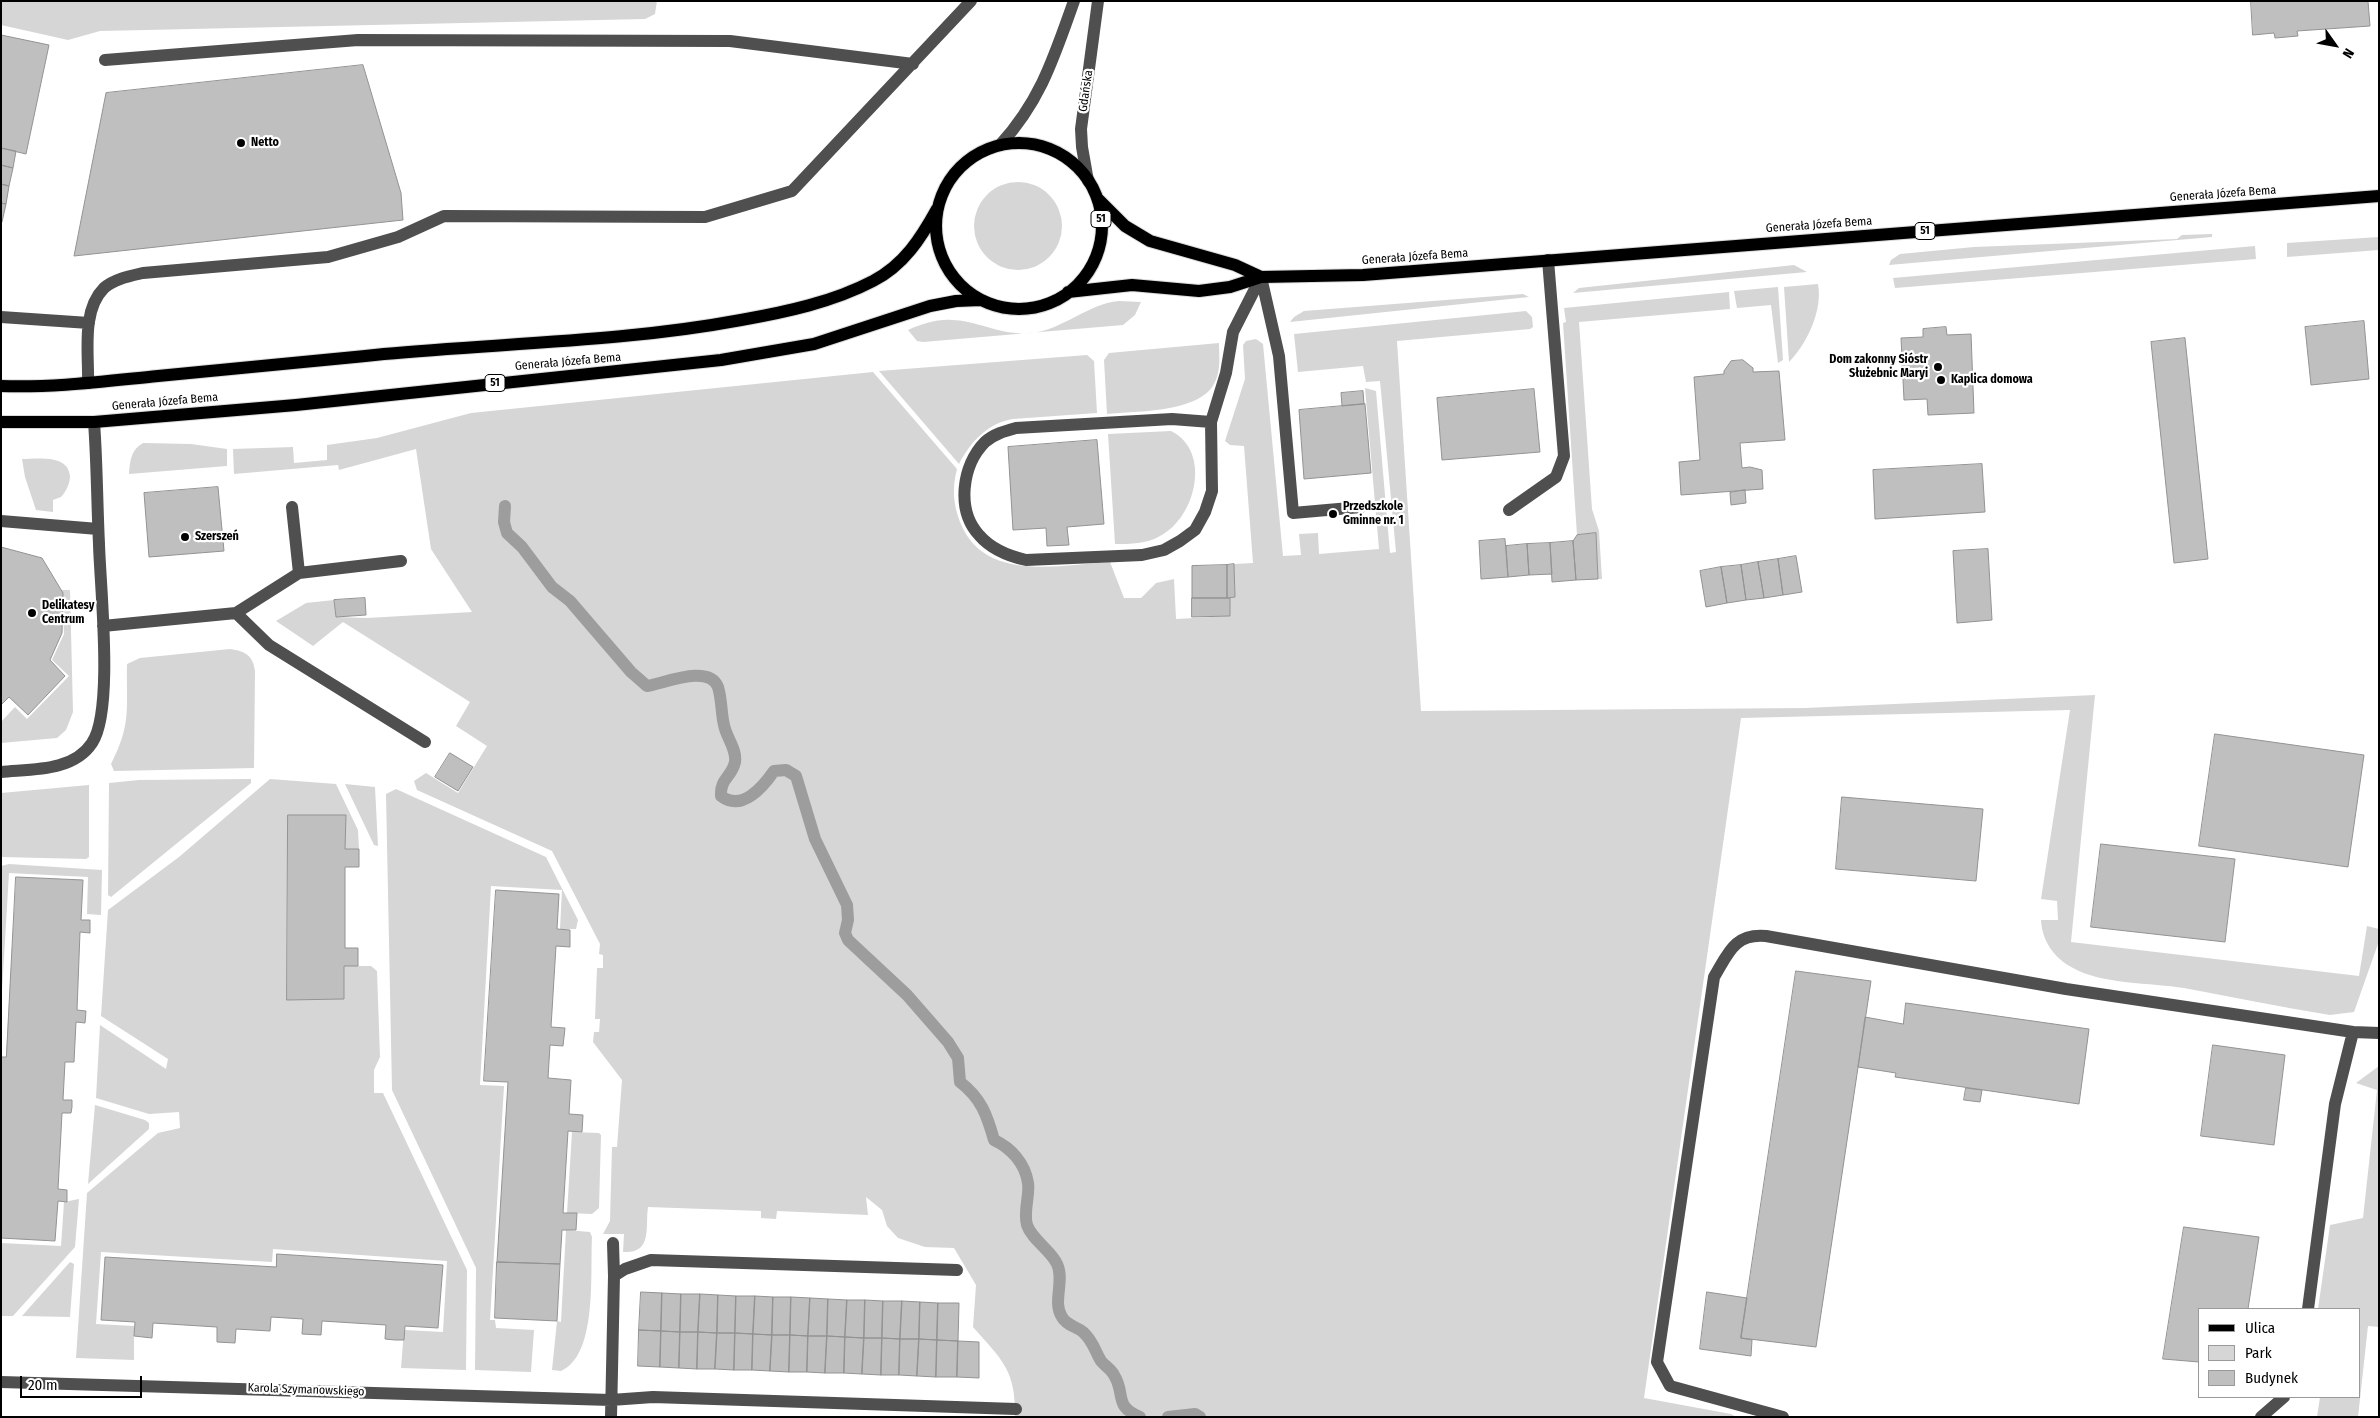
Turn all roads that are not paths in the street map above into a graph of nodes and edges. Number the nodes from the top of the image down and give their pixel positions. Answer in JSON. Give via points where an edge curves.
{"nodes":[{"id":1,"x":971,"y":1,"type":"edge"},
{"id":2,"x":1074,"y":1,"type":"edge"},
{"id":3,"x":1098,"y":1,"type":"edge"},
{"id":4,"x":105,"y":60,"type":"dead end"},
{"id":5,"x":913,"y":64,"type":"junction"},
{"id":6,"x":1000,"y":145,"type":"junction"},
{"id":7,"x":1088,"y":180,"type":"junction"},
{"id":8,"x":2379,"y":196,"type":"edge"},
{"id":9,"x":1097,"y":198,"type":"junction"},
{"id":10,"x":937,"y":208,"type":"junction"},
{"id":11,"x":1548,"y":260,"type":"junction"},
{"id":12,"x":1262,"y":277,"type":"junction"},
{"id":13,"x":1068,"y":292,"type":"junction"},
{"id":14,"x":981,"y":300,"type":"junction"},
{"id":15,"x":1,"y":317,"type":"edge"},
{"id":16,"x":89,"y":323,"type":"junction"},
{"id":17,"x":88,"y":383,"type":"junction"},
{"id":18,"x":1,"y":386,"type":"edge"},
{"id":19,"x":1,"y":422,"type":"edge"},
{"id":20,"x":94,"y":422,"type":"junction"},
{"id":21,"x":1211,"y":422,"type":"junction"},
{"id":22,"x":292,"y":506,"type":"dead end"},
{"id":23,"x":1361,"y":507,"type":"dead end"},
{"id":24,"x":1509,"y":510,"type":"dead end"},
{"id":25,"x":1,"y":521,"type":"edge"},
{"id":26,"x":98,"y":529,"type":"junction"},
{"id":27,"x":400,"y":561,"type":"dead end"},
{"id":28,"x":299,"y":574,"type":"junction"},
{"id":29,"x":236,"y":613,"type":"junction"},
{"id":30,"x":103,"y":626,"type":"junction"},
{"id":31,"x":425,"y":742,"type":"dead end"},
{"id":32,"x":1,"y":772,"type":"edge"},
{"id":33,"x":2353,"y":1032,"type":"junction"},
{"id":34,"x":2379,"y":1033,"type":"edge"},
{"id":35,"x":613,"y":1242,"type":"dead end"},
{"id":36,"x":957,"y":1270,"type":"dead end"},
{"id":37,"x":614,"y":1276,"type":"junction"},
{"id":38,"x":2308,"y":1308,"type":"edge"},
{"id":39,"x":1,"y":1382,"type":"edge"},
{"id":40,"x":2283,"y":1398,"type":"edge"},
{"id":41,"x":611,"y":1400,"type":"junction"},
{"id":42,"x":1016,"y":1409,"type":"dead end"},
{"id":43,"x":611,"y":1417,"type":"edge"},
{"id":44,"x":1783,"y":1417,"type":"edge"},
{"id":45,"x":2261,"y":1417,"type":"edge"}],
"edges":[{"from":1,"to":5,"type":"street"},
{"from":2,"to":6,"type":"street","via":[[1039,92],[1018,126]]},
{"from":3,"to":7,"type":"street","name":"Gdańska","via":[[1081,129]]},
{"from":4,"to":5,"type":"street","via":[[358,40],[730,41]]},
{"from":5,"to":16,"type":"street","via":[[792,191],[749,205],[705,217],[444,216],[398,237],[328,257],[143,273],[120,279],[104,288],[92,305]]},
{"from":6,"to":7,"type":"main road","number":"51","via":[[1018,143],[1045,147],[1070,161]]},
{"from":6,"to":10,"type":"main road","number":"51","via":[[984,150],[962,164],[946,185]]},
{"from":7,"to":9,"type":"main road","number":"51"},
{"from":8,"to":11,"type":"main road","name":"Generała Józefa Bema","number":"51"},
{"from":9,"to":12,"type":"main road","name":"Generała Józefa Bema","number":"51","via":[[1125,226],[1150,241],[1235,265]]},
{"from":9,"to":13,"type":"main road","number":"51","via":[[1101,224],[1098,250],[1086,273]]},
{"from":10,"to":14,"type":"main road","number":"51","via":[[936,233],[944,262],[962,286]]},
{"from":10,"to":17,"type":"main road","name":"Generała Józefa Bema","number":"51","via":[[914,248],[874,281],[822,301],[766,316],[694,329],[609,338],[450,348]]},
{"from":11,"to":12,"type":"main road","name":"Generała Józefa Bema","number":"51","via":[[1363,275]]},
{"from":11,"to":24,"type":"street","via":[[1564,456],[1556,477]]},
{"from":12,"to":13,"type":"main road","name":"Generała Józefa Bema","number":"51","via":[[1230,287],[1199,291],[1132,285]]},
{"from":12,"to":21,"type":"street","via":[[1233,332],[1226,374]]},
{"from":12,"to":23,"type":"street","via":[[1279,356],[1293,513]]},
{"from":13,"to":14,"type":"main road","number":"51","via":[[1044,305],[1026,308],[1008,308]]},
{"from":14,"to":20,"type":"main road","name":"Generała Józefa Bema","number":"51","via":[[930,306],[814,344],[721,360],[296,405]]},
{"from":15,"to":16,"type":"street"},
{"from":16,"to":17,"type":"street"},
{"from":17,"to":18,"type":"main road","name":"Generała Józefa Bema","number":"51"},
{"from":19,"to":20,"type":"main road","name":"Generała Józefa Bema","number":"51"},
{"from":20,"to":26,"type":"street"},
{"from":21,"to":21,"type":"street","via":[[1212,491],[1206,512],[1195,530],[1164,550],[1142,555],[1026,560],[1008,556],[991,546],[978,534],[970,519],[965,502],[965,482],[984,443],[999,432],[1016,428],[1172,419]]},
{"from":22,"to":28,"type":"street"},
{"from":25,"to":26,"type":"street"},
{"from":26,"to":30,"type":"street"},
{"from":27,"to":28,"type":"street"},
{"from":28,"to":29,"type":"street"},
{"from":29,"to":30,"type":"street"},
{"from":29,"to":31,"type":"street","via":[[269,645]]},
{"from":30,"to":32,"type":"street","via":[[103,708],[100,728],[92,744],[77,758],[60,766]]},
{"from":33,"to":34,"type":"street"},
{"from":33,"to":38,"type":"street","via":[[2336,1104]]},
{"from":33,"to":44,"type":"street","via":[[2066,989],[1766,936],[1753,935],[1734,943],[1714,977],[1657,1362],[1670,1386]]},
{"from":35,"to":37,"type":"street"},
{"from":36,"to":37,"type":"street","via":[[651,1260]]},
{"from":37,"to":41,"type":"street"},
{"from":39,"to":41,"type":"street","name":"Karola Szymanowskiego"},
{"from":40,"to":45,"type":"street"},
{"from":41,"to":42,"type":"street","name":"Karola Szymanowskiego","via":[[653,1397]]},
{"from":41,"to":43,"type":"street"}]}
